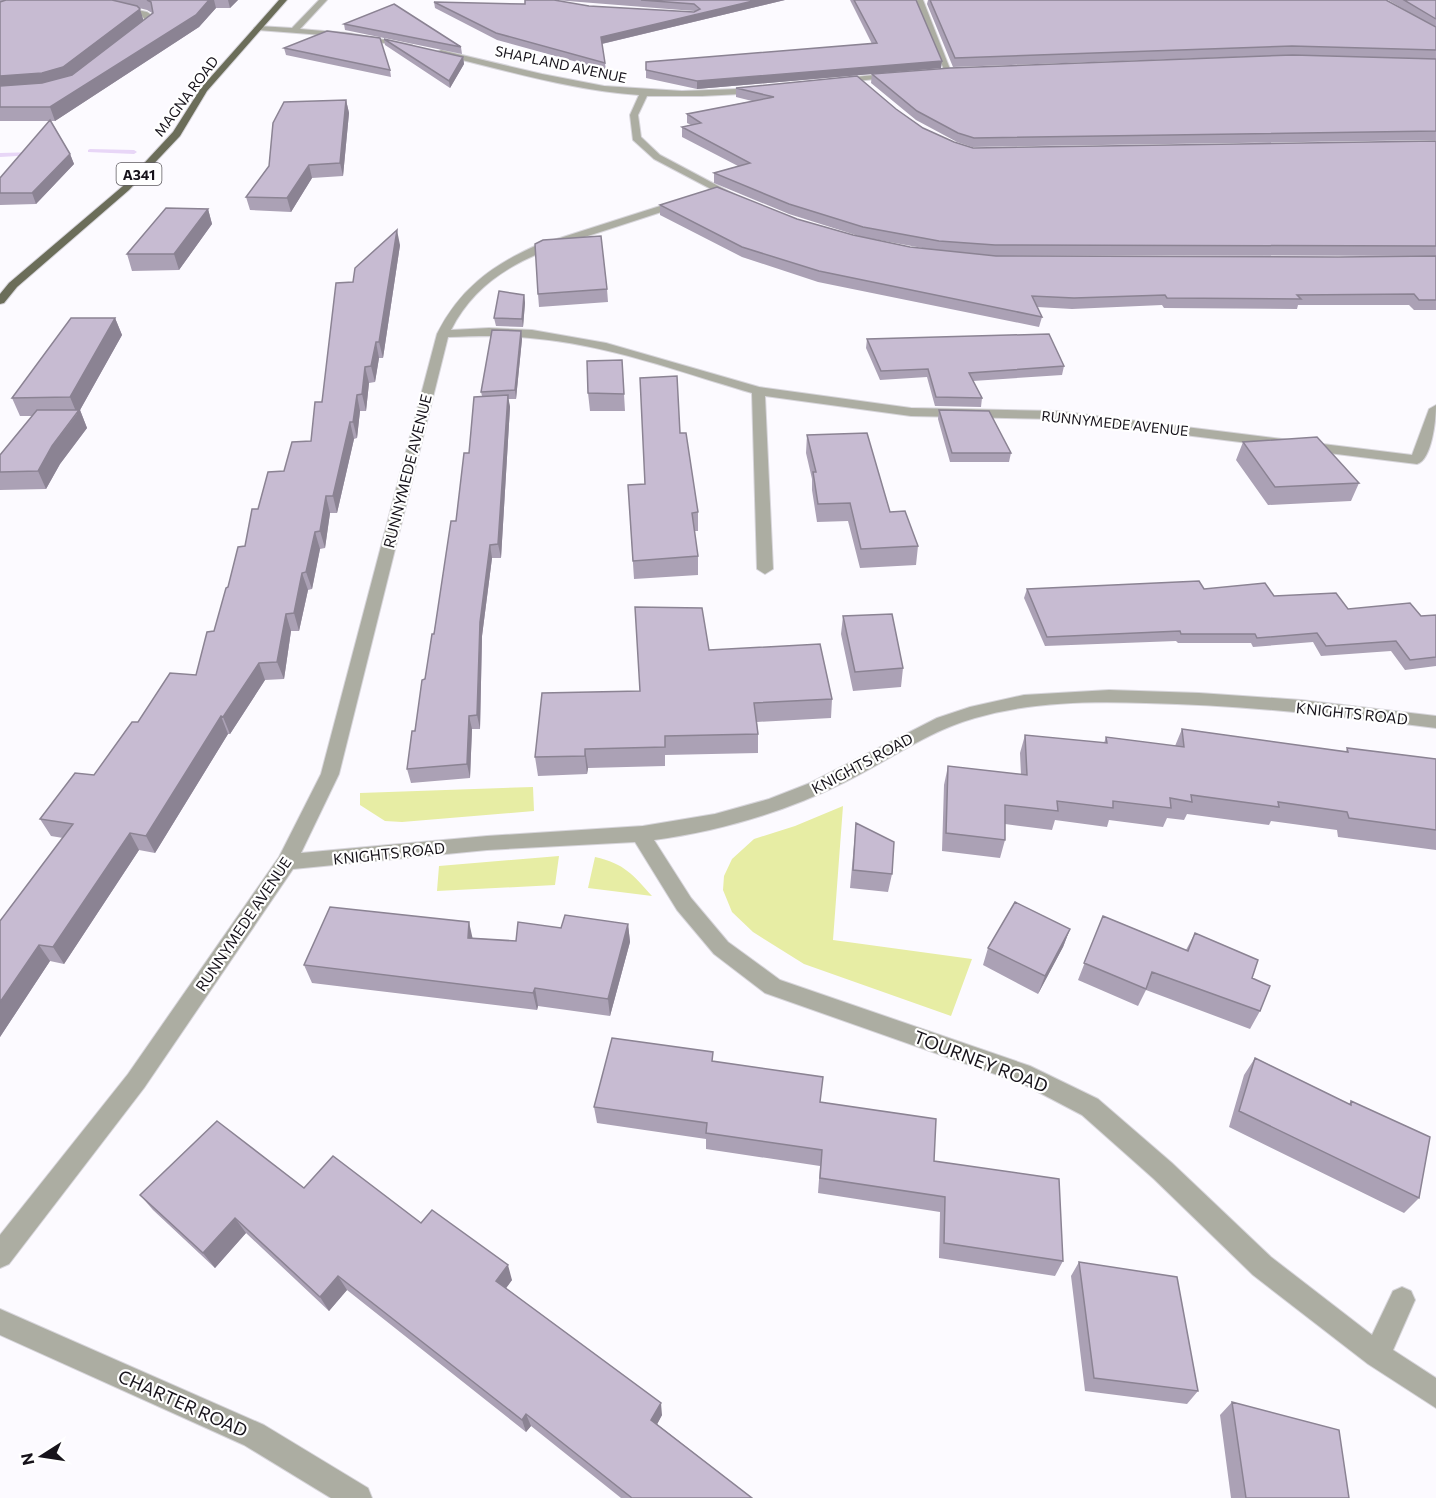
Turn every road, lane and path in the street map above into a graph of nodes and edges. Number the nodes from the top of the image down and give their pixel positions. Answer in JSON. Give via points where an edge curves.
{"nodes":[{"id":1,"x":80,"y":0,"type":"edge"},
{"id":2,"x":283,"y":0,"type":"edge"},
{"id":3,"x":323,"y":0,"type":"edge"},
{"id":4,"x":919,"y":0,"type":"edge"},
{"id":5,"x":258,"y":28,"type":"junction"},
{"id":6,"x":296,"y":30,"type":"junction"},
{"id":7,"x":133,"y":36,"type":"edge"},
{"id":8,"x":418,"y":47,"type":"edge"},
{"id":9,"x":429,"y":50,"type":"edge"},
{"id":10,"x":939,"y":72,"type":"edge"},
{"id":11,"x":900,"y":75,"type":"edge"},
{"id":12,"x":859,"y":79,"type":"junction"},
{"id":13,"x":826,"y":83,"type":"edge"},
{"id":14,"x":867,"y":86,"type":"edge"},
{"id":15,"x":773,"y":89,"type":"edge"},
{"id":16,"x":644,"y":93,"type":"junction"},
{"id":17,"x":718,"y":190,"type":"junction"},
{"id":18,"x":740,"y":200,"type":"edge"},
{"id":19,"x":0,"y":301,"type":"edge"},
{"id":20,"x":443,"y":334,"type":"junction"},
{"id":21,"x":758,"y":391,"type":"junction"},
{"id":22,"x":1436,"y":409,"type":"edge"},
{"id":23,"x":765,"y":569,"type":"dead end"},
{"id":24,"x":1436,"y":722,"type":"edge"},
{"id":25,"x":640,"y":834,"type":"junction"},
{"id":26,"x":287,"y":862,"type":"junction"},
{"id":27,"x":0,"y":1255,"type":"edge"},
{"id":28,"x":1402,"y":1300,"type":"dead end"},
{"id":29,"x":0,"y":1322,"type":"edge"},
{"id":30,"x":1377,"y":1355,"type":"junction"},
{"id":31,"x":1436,"y":1394,"type":"edge"},
{"id":32,"x":358,"y":1498,"type":"edge"}],
"edges":[{"from":1,"to":7,"type":"street","via":[[150,18],[151,22]]},
{"from":2,"to":5,"type":"main road","name":"MAGNA ROAD","number":"A341"},
{"from":3,"to":6,"type":"street"},
{"from":4,"to":10,"type":"street","via":[[954,72]]},
{"from":5,"to":6,"type":"street"},
{"from":5,"to":19,"type":"main road","name":"MAGNA ROAD","number":"A341","via":[[204,90],[177,134],[152,161]]},
{"from":6,"to":8,"type":"street"},
{"from":9,"to":16,"type":"street","name":"SHAPLAND AVENUE","via":[[577,84]]},
{"from":11,"to":12,"type":"street"},
{"from":12,"to":13,"type":"street"},
{"from":12,"to":14,"type":"street"},
{"from":15,"to":16,"type":"street","name":"SHAPLAND AVENUE"},
{"from":16,"to":17,"type":"street","via":[[634,116],[636,138],[657,157]]},
{"from":17,"to":18,"type":"street"},
{"from":17,"to":20,"type":"street","name":"RUNNYMEDE AVENUE","via":[[519,257],[479,282],[452,314]]},
{"from":20,"to":21,"type":"street","name":"RUNNYMEDE AVENUE","via":[[489,332],[558,338],[602,346]]},
{"from":20,"to":26,"type":"street","name":"RUNNYMEDE AVENUE","via":[[330,774]]},
{"from":21,"to":22,"type":"street","name":"RUNNYMEDE AVENUE","via":[[911,412],[1057,415],[1417,460]]},
{"from":21,"to":23,"type":"street"},
{"from":24,"to":25,"type":"street","name":"KNIGHTS ROAD","via":[[1199,698],[1100,695],[1031,701],[943,722],[806,793],[751,812],[691,827]]},
{"from":25,"to":26,"type":"street","name":"KNIGHTS ROAD","via":[[484,843]]},
{"from":25,"to":30,"type":"street","name":"TOURNEY ROAD","via":[[684,904],[721,948],[773,987],[1030,1076],[1090,1107],[1262,1266]]},
{"from":26,"to":27,"type":"street","name":"RUNNYMEDE AVENUE","via":[[136,1081]]},
{"from":28,"to":30,"type":"street"},
{"from":29,"to":32,"type":"street","name":"CHARTER ROAD","via":[[254,1435]]},
{"from":30,"to":31,"type":"street","name":"TOURNEY ROAD"}]}
